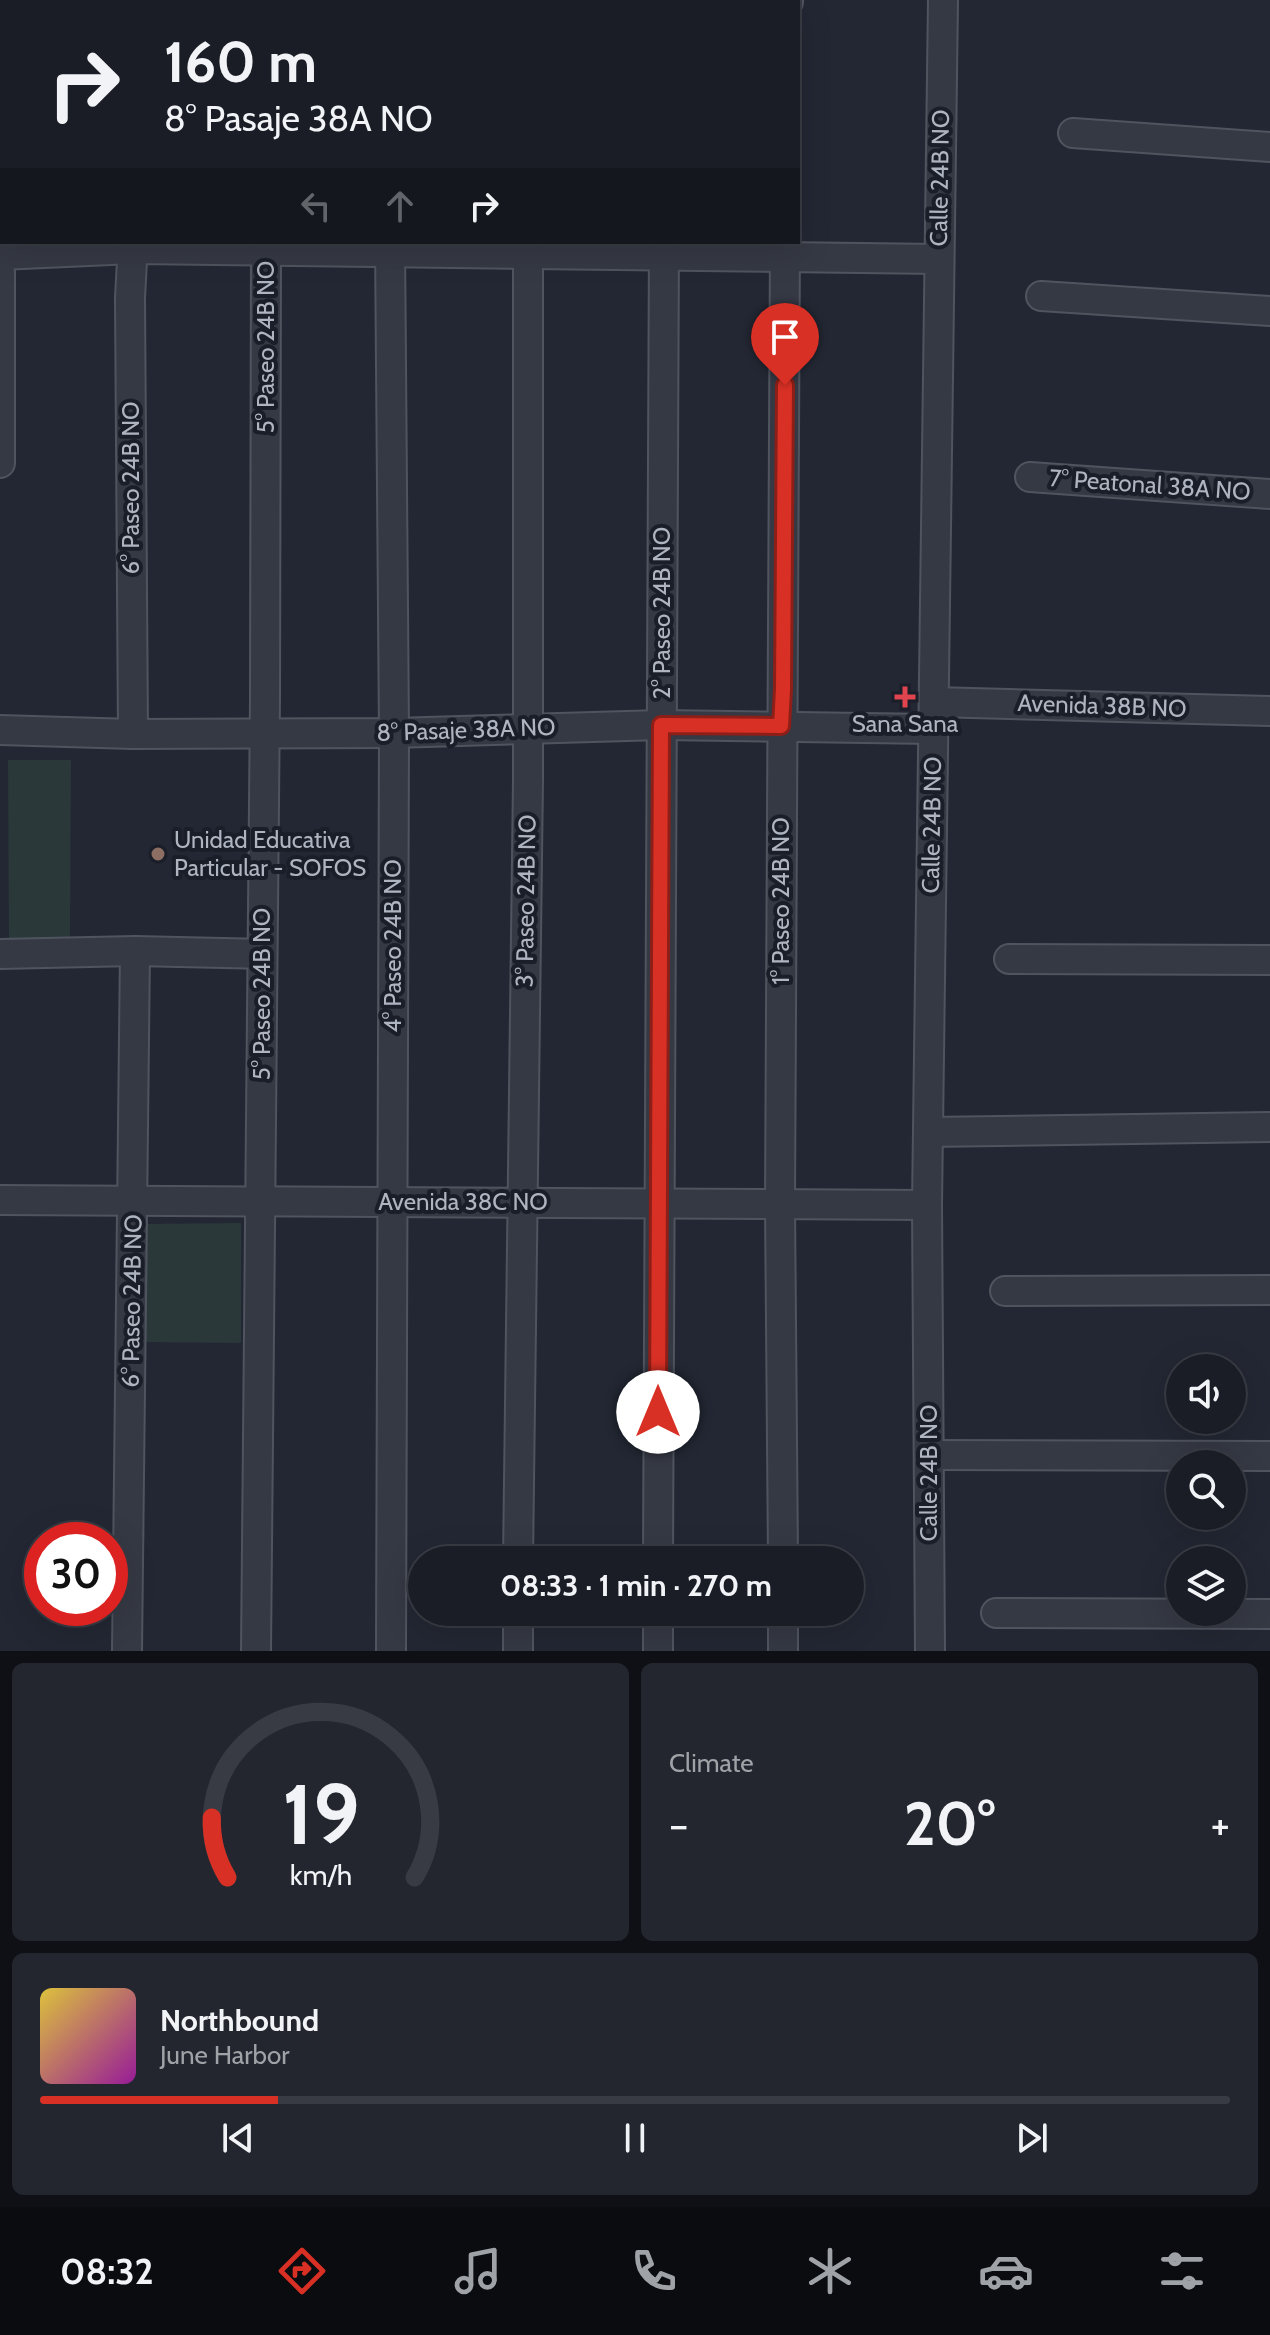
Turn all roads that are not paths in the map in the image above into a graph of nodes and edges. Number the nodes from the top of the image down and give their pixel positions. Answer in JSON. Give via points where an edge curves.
{"nodes":[{"id":1,"x":943,"y":0,"type":"edge"},
{"id":2,"x":0,"y":80,"type":"edge"},
{"id":3,"x":1073,"y":133,"type":"dead end"},
{"id":4,"x":1270,"y":147,"type":"edge"},
{"id":5,"x":0,"y":239,"type":"edge"},
{"id":6,"x":133,"y":246,"type":"edge"},
{"id":7,"x":266,"y":246,"type":"edge"},
{"id":8,"x":390,"y":247,"type":"edge"},
{"id":9,"x":529,"y":248,"type":"edge"},
{"id":10,"x":664,"y":249,"type":"edge"},
{"id":11,"x":784,"y":249,"type":"edge"},
{"id":12,"x":0,"y":255,"type":"edge"},
{"id":13,"x":939,"y":259,"type":"junction"},
{"id":14,"x":0,"y":272,"type":"edge"},
{"id":15,"x":1041,"y":296,"type":"dead end"},
{"id":16,"x":1270,"y":311,"type":"edge"},
{"id":17,"x":0,"y":463,"type":"edge"},
{"id":18,"x":1030,"y":477,"type":"dead end"},
{"id":19,"x":1270,"y":494,"type":"edge"},
{"id":20,"x":1270,"y":711,"type":"edge"},
{"id":21,"x":934,"y":715,"type":"junction"},
{"id":22,"x":661,"y":725,"type":"junction"},
{"id":23,"x":781,"y":726,"type":"junction"},
{"id":24,"x":527,"y":728,"type":"junction"},
{"id":25,"x":0,"y":730,"type":"edge"},
{"id":26,"x":264,"y":732,"type":"junction"},
{"id":27,"x":394,"y":733,"type":"junction"},
{"id":28,"x":133,"y":734,"type":"junction"},
{"id":29,"x":135,"y":951,"type":"junction"},
{"id":30,"x":0,"y":954,"type":"edge"},
{"id":31,"x":262,"y":954,"type":"junction"},
{"id":32,"x":1009,"y":959,"type":"dead end"},
{"id":33,"x":1270,"y":960,"type":"edge"},
{"id":34,"x":1270,"y":1127,"type":"edge"},
{"id":35,"x":928,"y":1132,"type":"junction"},
{"id":36,"x":0,"y":1200,"type":"edge"},
{"id":37,"x":133,"y":1201,"type":"junction"},
{"id":38,"x":260,"y":1201,"type":"junction"},
{"id":39,"x":392,"y":1202,"type":"junction"},
{"id":40,"x":521,"y":1203,"type":"junction"},
{"id":41,"x":659,"y":1204,"type":"junction"},
{"id":42,"x":780,"y":1204,"type":"junction"},
{"id":43,"x":927,"y":1205,"type":"junction"},
{"id":44,"x":1270,"y":1290,"type":"edge"},
{"id":45,"x":1005,"y":1291,"type":"dead end"},
{"id":46,"x":929,"y":1455,"type":"junction"},
{"id":47,"x":1270,"y":1456,"type":"edge"},
{"id":48,"x":518,"y":1546,"type":"edge"},
{"id":49,"x":658,"y":1546,"type":"edge"},
{"id":50,"x":783,"y":1546,"type":"edge"},
{"id":51,"x":996,"y":1613,"type":"dead end"},
{"id":52,"x":1270,"y":1614,"type":"edge"},
{"id":53,"x":518,"y":1626,"type":"edge"},
{"id":54,"x":658,"y":1626,"type":"edge"},
{"id":55,"x":783,"y":1626,"type":"edge"},
{"id":56,"x":127,"y":1651,"type":"edge"},
{"id":57,"x":256,"y":1651,"type":"edge"},
{"id":58,"x":391,"y":1651,"type":"edge"},
{"id":59,"x":518,"y":1651,"type":"edge"},
{"id":60,"x":658,"y":1651,"type":"edge"},
{"id":61,"x":783,"y":1651,"type":"edge"},
{"id":62,"x":930,"y":1651,"type":"edge"}],
"edges":[{"from":1,"to":13,"type":"street","name":"Calle 24B NO"},
{"from":2,"to":5,"type":"street"},
{"from":3,"to":4,"type":"street"},
{"from":6,"to":7,"type":"street"},
{"from":6,"to":12,"type":"street"},
{"from":6,"to":28,"type":"street","name":"6° Paseo 24B NO"},
{"from":7,"to":8,"type":"street"},
{"from":7,"to":26,"type":"street","name":"5° Paseo 24B NO"},
{"from":8,"to":9,"type":"street"},
{"from":8,"to":27,"type":"street","name":"4° Paseo 24B NO"},
{"from":9,"to":10,"type":"street"},
{"from":9,"to":24,"type":"street","name":"3° Paseo 24B NO"},
{"from":10,"to":11,"type":"street"},
{"from":10,"to":22,"type":"street","name":"2° Paseo 24B NO"},
{"from":11,"to":13,"type":"street"},
{"from":11,"to":23,"type":"street","name":"1° Paseo 24B NO"},
{"from":13,"to":21,"type":"street","name":"Calle 24B NO"},
{"from":14,"to":17,"type":"street"},
{"from":15,"to":16,"type":"street"},
{"from":18,"to":19,"type":"street","name":"7° Peatonal 38A NO"},
{"from":20,"to":21,"type":"street","name":"Avenida 38B NO"},
{"from":21,"to":23,"type":"street","name":"8° Pasaje 38A NO"},
{"from":21,"to":35,"type":"street","name":"Calle 24B NO"},
{"from":22,"to":23,"type":"street","name":"8° Pasaje 38A NO"},
{"from":22,"to":24,"type":"street","name":"8° Pasaje 38A NO"},
{"from":22,"to":41,"type":"street","name":"2° Paseo 24B NO"},
{"from":23,"to":42,"type":"street","name":"1° Paseo 24B NO"},
{"from":24,"to":27,"type":"street","name":"8° Pasaje 38A NO"},
{"from":24,"to":40,"type":"street","name":"3° Paseo 24B NO"},
{"from":25,"to":28,"type":"street","name":"8° Pasaje 38A NO"},
{"from":26,"to":27,"type":"street","name":"8° Pasaje 38A NO"},
{"from":26,"to":28,"type":"street","name":"8° Pasaje 38A NO"},
{"from":26,"to":31,"type":"street","name":"5° Paseo 24B NO"},
{"from":27,"to":39,"type":"street","name":"4° Paseo 24B NO"},
{"from":29,"to":30,"type":"street"},
{"from":29,"to":31,"type":"street"},
{"from":29,"to":37,"type":"street","name":"6° Paseo 24B NO"},
{"from":31,"to":38,"type":"street","name":"5° Paseo 24B NO"},
{"from":32,"to":33,"type":"street"},
{"from":34,"to":35,"type":"street"},
{"from":35,"to":43,"type":"street","name":"Calle 24B NO"},
{"from":36,"to":37,"type":"street","name":"Avenida 38C NO"},
{"from":37,"to":38,"type":"street","name":"Avenida 38C NO"},
{"from":37,"to":56,"type":"street","name":"6° Paseo 24B NO"},
{"from":38,"to":39,"type":"street","name":"Avenida 38C NO"},
{"from":38,"to":57,"type":"street","name":"5° Paseo 24B NO"},
{"from":39,"to":40,"type":"street","name":"Avenida 38C NO"},
{"from":39,"to":58,"type":"street","name":"4° Paseo 24B NO"},
{"from":40,"to":41,"type":"street","name":"Avenida 38C NO"},
{"from":40,"to":48,"type":"street","name":"3° Paseo 24B NO"},
{"from":41,"to":42,"type":"street","name":"Avenida 38C NO"},
{"from":41,"to":49,"type":"street","name":"2° Paseo 24B NO"},
{"from":42,"to":43,"type":"street","name":"Avenida 38C NO"},
{"from":42,"to":50,"type":"street","name":"1° Paseo 24B NO"},
{"from":43,"to":46,"type":"street","name":"Calle 24B NO"},
{"from":44,"to":45,"type":"street"},
{"from":46,"to":47,"type":"street"},
{"from":46,"to":62,"type":"street","name":"Calle 24B NO"},
{"from":51,"to":52,"type":"street"},
{"from":53,"to":59,"type":"street"},
{"from":54,"to":60,"type":"street"},
{"from":55,"to":61,"type":"street"}]}
